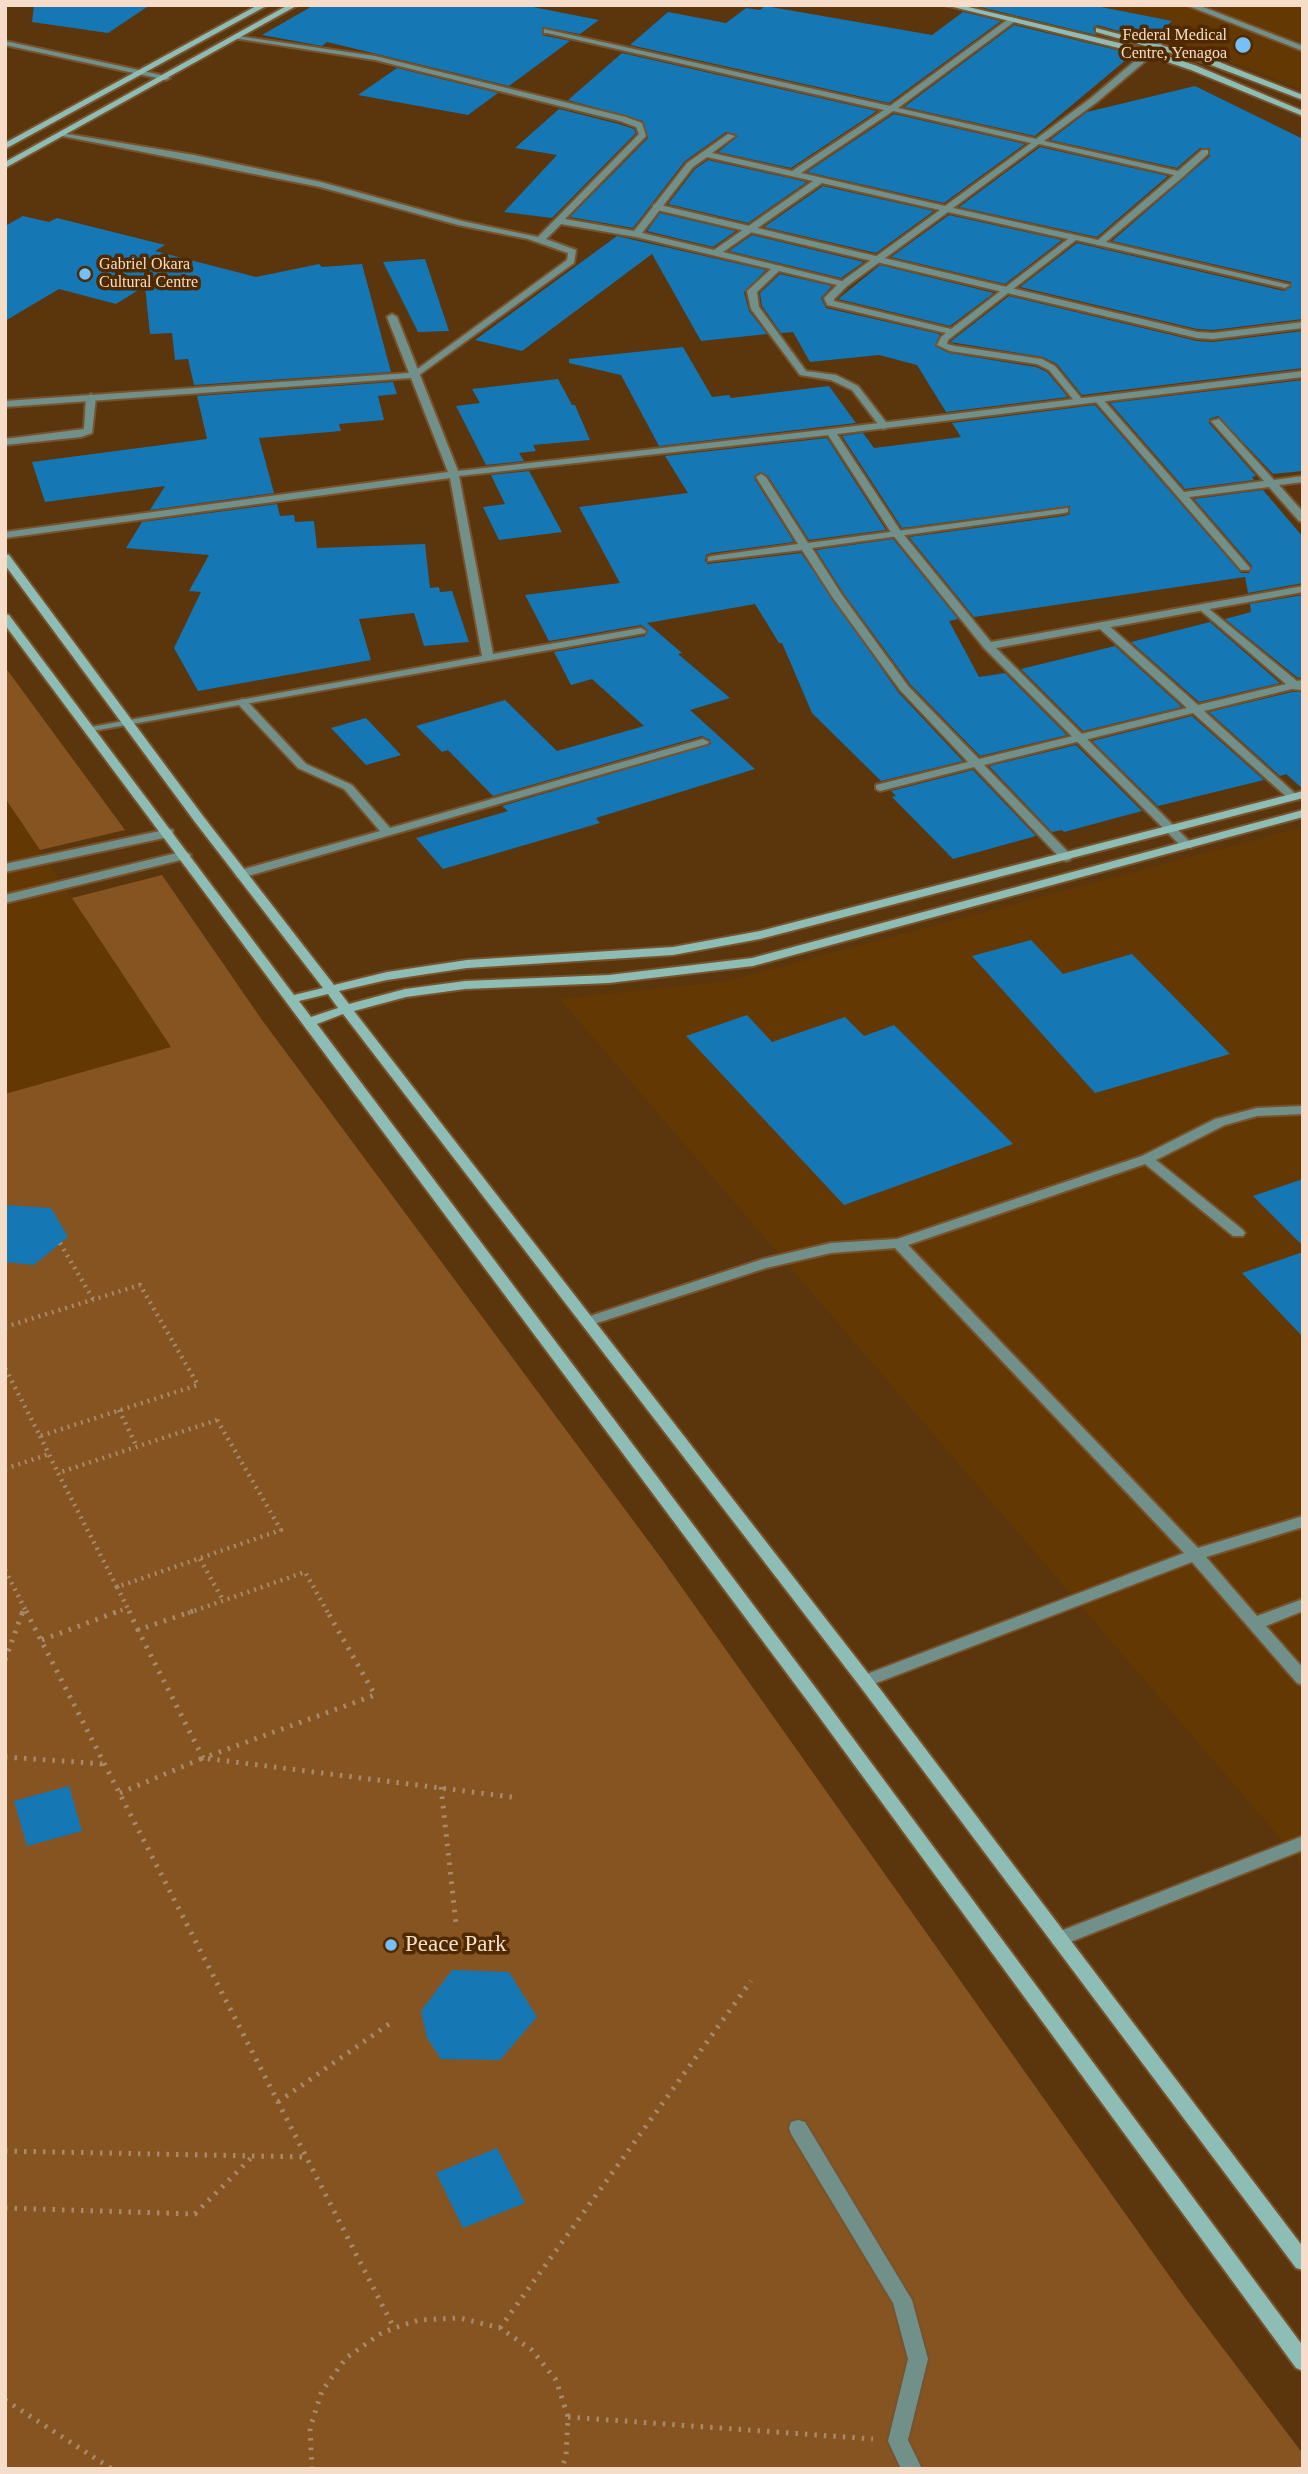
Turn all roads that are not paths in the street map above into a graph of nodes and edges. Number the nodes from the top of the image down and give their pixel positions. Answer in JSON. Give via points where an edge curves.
{"nodes":[{"id":1,"x":264,"y":5,"type":"edge"},
{"id":2,"x":294,"y":5,"type":"edge"},
{"id":3,"x":949,"y":5,"type":"edge"},
{"id":4,"x":991,"y":5,"type":"edge"},
{"id":5,"x":1190,"y":5,"type":"edge"},
{"id":6,"x":1016,"y":15,"type":"junction"},
{"id":7,"x":1087,"y":27,"type":"dead end"},
{"id":8,"x":547,"y":31,"type":"dead end"},
{"id":9,"x":237,"y":38,"type":"junction"},
{"id":10,"x":5,"y":43,"type":"edge"},
{"id":11,"x":1159,"y":45,"type":"junction"},
{"id":12,"x":1303,"y":49,"type":"edge"},
{"id":13,"x":1150,"y":53,"type":"junction"},
{"id":14,"x":144,"y":72,"type":"junction"},
{"id":15,"x":166,"y":78,"type":"junction"},
{"id":16,"x":1303,"y":98,"type":"edge"},
{"id":17,"x":890,"y":110,"type":"junction"},
{"id":18,"x":1303,"y":114,"type":"edge"},
{"id":19,"x":61,"y":135,"type":"junction"},
{"id":20,"x":731,"y":136,"type":"dead end"},
{"id":21,"x":1036,"y":142,"type":"junction"},
{"id":22,"x":5,"y":147,"type":"edge"},
{"id":23,"x":1205,"y":152,"type":"dead end"},
{"id":24,"x":705,"y":154,"type":"junction"},
{"id":25,"x":5,"y":166,"type":"edge"},
{"id":26,"x":794,"y":174,"type":"junction"},
{"id":27,"x":1181,"y":174,"type":"junction"},
{"id":28,"x":820,"y":180,"type":"junction"},
{"id":29,"x":656,"y":208,"type":"junction"},
{"id":30,"x":948,"y":209,"type":"junction"},
{"id":31,"x":559,"y":221,"type":"junction"},
{"id":32,"x":748,"y":228,"type":"junction"},
{"id":33,"x":636,"y":234,"type":"junction"},
{"id":34,"x":1075,"y":237,"type":"junction"},
{"id":35,"x":540,"y":240,"type":"junction"},
{"id":36,"x":1100,"y":243,"type":"junction"},
{"id":37,"x":717,"y":252,"type":"junction"},
{"id":38,"x":878,"y":259,"type":"junction"},
{"id":39,"x":778,"y":267,"type":"junction"},
{"id":40,"x":844,"y":284,"type":"junction"},
{"id":41,"x":1285,"y":285,"type":"dead end"},
{"id":42,"x":1007,"y":290,"type":"junction"},
{"id":43,"x":392,"y":317,"type":"dead end"},
{"id":44,"x":1303,"y":325,"type":"edge"},
{"id":45,"x":953,"y":332,"type":"junction"},
{"id":46,"x":1303,"y":374,"type":"edge"},
{"id":47,"x":415,"y":375,"type":"junction"},
{"id":48,"x":90,"y":397,"type":"junction"},
{"id":49,"x":1098,"y":399,"type":"junction"},
{"id":50,"x":1079,"y":401,"type":"junction"},
{"id":51,"x":5,"y":404,"type":"edge"},
{"id":52,"x":1216,"y":421,"type":"dead end"},
{"id":53,"x":884,"y":426,"type":"junction"},
{"id":54,"x":831,"y":432,"type":"junction"},
{"id":55,"x":5,"y":442,"type":"edge"},
{"id":56,"x":454,"y":474,"type":"junction"},
{"id":57,"x":761,"y":477,"type":"dead end"},
{"id":58,"x":1303,"y":479,"type":"edge"},
{"id":59,"x":1270,"y":483,"type":"junction"},
{"id":60,"x":1182,"y":495,"type":"junction"},
{"id":61,"x":1064,"y":510,"type":"dead end"},
{"id":62,"x":1303,"y":519,"type":"edge"},
{"id":63,"x":897,"y":532,"type":"junction"},
{"id":64,"x":5,"y":535,"type":"edge"},
{"id":65,"x":805,"y":545,"type":"junction"},
{"id":66,"x":5,"y":557,"type":"edge"},
{"id":67,"x":712,"y":559,"type":"dead end"},
{"id":68,"x":1245,"y":568,"type":"dead end"},
{"id":69,"x":1303,"y":589,"type":"edge"},
{"id":70,"x":1203,"y":607,"type":"junction"},
{"id":71,"x":5,"y":617,"type":"edge"},
{"id":72,"x":1103,"y":626,"type":"junction"},
{"id":73,"x":640,"y":631,"type":"dead end"},
{"id":74,"x":988,"y":646,"type":"junction"},
{"id":75,"x":487,"y":659,"type":"junction"},
{"id":76,"x":1300,"y":687,"type":"edge"},
{"id":77,"x":243,"y":702,"type":"junction"},
{"id":78,"x":1198,"y":711,"type":"junction"},
{"id":79,"x":127,"y":723,"type":"junction"},
{"id":80,"x":91,"y":730,"type":"junction"},
{"id":81,"x":1081,"y":738,"type":"junction"},
{"id":82,"x":703,"y":742,"type":"dead end"},
{"id":83,"x":976,"y":764,"type":"junction"},
{"id":84,"x":880,"y":787,"type":"dead end"},
{"id":85,"x":1298,"y":795,"type":"edge"},
{"id":86,"x":1303,"y":814,"type":"edge"},
{"id":87,"x":1173,"y":828,"type":"junction"},
{"id":88,"x":386,"y":831,"type":"junction"},
{"id":89,"x":169,"y":833,"type":"junction"},
{"id":90,"x":1187,"y":845,"type":"junction"},
{"id":91,"x":186,"y":855,"type":"junction"},
{"id":92,"x":1066,"y":857,"type":"junction"},
{"id":93,"x":5,"y":868,"type":"edge"},
{"id":94,"x":241,"y":874,"type":"junction"},
{"id":95,"x":5,"y":899,"type":"edge"},
{"id":96,"x":330,"y":988,"type":"junction"},
{"id":97,"x":292,"y":999,"type":"junction"},
{"id":98,"x":346,"y":1009,"type":"junction"},
{"id":99,"x":310,"y":1022,"type":"junction"},
{"id":100,"x":1303,"y":1110,"type":"edge"},
{"id":101,"x":1147,"y":1159,"type":"junction"},
{"id":102,"x":1238,"y":1233,"type":"dead end"},
{"id":103,"x":898,"y":1242,"type":"junction"},
{"id":104,"x":589,"y":1321,"type":"junction"},
{"id":105,"x":1303,"y":1521,"type":"edge"},
{"id":106,"x":1195,"y":1555,"type":"junction"},
{"id":107,"x":1303,"y":1605,"type":"edge"},
{"id":108,"x":1256,"y":1623,"type":"junction"},
{"id":109,"x":1303,"y":1679,"type":"edge"},
{"id":110,"x":865,"y":1681,"type":"junction"},
{"id":111,"x":1303,"y":1843,"type":"edge"},
{"id":112,"x":1059,"y":1939,"type":"junction"},
{"id":113,"x":798,"y":2128,"type":"dead end"},
{"id":114,"x":1303,"y":2262,"type":"edge"},
{"id":115,"x":1303,"y":2362,"type":"edge"},
{"id":116,"x":912,"y":2469,"type":"edge"}],
"edges":[{"from":1,"to":14,"type":"main road"},
{"from":2,"to":9,"type":"main road"},
{"from":3,"to":6,"type":"main road"},
{"from":4,"to":6,"type":"main road"},
{"from":5,"to":12,"type":"street"},
{"from":6,"to":13,"type":"main road"},
{"from":6,"to":17,"type":"street"},
{"from":7,"to":11,"type":"main road"},
{"from":8,"to":17,"type":"street"},
{"from":9,"to":15,"type":"main road"},
{"from":9,"to":31,"type":"street","via":[[375,58],[639,125],[643,134]]},
{"from":10,"to":14,"type":"street"},
{"from":11,"to":13,"type":"street"},
{"from":11,"to":16,"type":"main road"},
{"from":13,"to":18,"type":"main road"},
{"from":13,"to":21,"type":"street"},
{"from":14,"to":15,"type":"street"},
{"from":14,"to":22,"type":"main road"},
{"from":15,"to":19,"type":"main road"},
{"from":17,"to":21,"type":"street"},
{"from":17,"to":26,"type":"street"},
{"from":19,"to":25,"type":"main road"},
{"from":19,"to":35,"type":"street","via":[[321,185]]},
{"from":20,"to":24,"type":"street"},
{"from":21,"to":27,"type":"street"},
{"from":21,"to":30,"type":"street"},
{"from":23,"to":27,"type":"street"},
{"from":24,"to":26,"type":"street"},
{"from":24,"to":29,"type":"street","via":[[690,165]]},
{"from":26,"to":28,"type":"street"},
{"from":27,"to":36,"type":"street"},
{"from":28,"to":30,"type":"street"},
{"from":28,"to":32,"type":"street"},
{"from":29,"to":32,"type":"street"},
{"from":29,"to":33,"type":"street"},
{"from":30,"to":34,"type":"street"},
{"from":30,"to":38,"type":"street"},
{"from":31,"to":33,"type":"street"},
{"from":31,"to":35,"type":"street"},
{"from":32,"to":37,"type":"street"},
{"from":32,"to":38,"type":"street"},
{"from":33,"to":37,"type":"street"},
{"from":34,"to":36,"type":"street"},
{"from":34,"to":42,"type":"street"},
{"from":35,"to":47,"type":"street","via":[[573,252],[571,261]]},
{"from":36,"to":41,"type":"street"},
{"from":37,"to":39,"type":"street"},
{"from":38,"to":40,"type":"street"},
{"from":38,"to":42,"type":"street"},
{"from":39,"to":40,"type":"street"},
{"from":39,"to":53,"type":"street","via":[[751,291],[754,307],[803,373],[833,377],[855,388]]},
{"from":40,"to":45,"type":"street","via":[[829,298],[830,303]]},
{"from":42,"to":44,"type":"street","via":[[1213,337]]},
{"from":42,"to":45,"type":"street"},
{"from":43,"to":47,"type":"street"},
{"from":45,"to":50,"type":"street","via":[[943,345],[1039,362],[1052,368]]},
{"from":46,"to":49,"type":"street"},
{"from":47,"to":48,"type":"street"},
{"from":47,"to":56,"type":"street"},
{"from":48,"to":51,"type":"street"},
{"from":48,"to":55,"type":"street","via":[[89,431]]},
{"from":49,"to":50,"type":"street"},
{"from":49,"to":60,"type":"street"},
{"from":50,"to":53,"type":"street"},
{"from":52,"to":59,"type":"street"},
{"from":53,"to":54,"type":"street"},
{"from":54,"to":56,"type":"street"},
{"from":54,"to":63,"type":"street"},
{"from":56,"to":64,"type":"street"},
{"from":56,"to":75,"type":"street"},
{"from":57,"to":65,"type":"street"},
{"from":58,"to":59,"type":"street"},
{"from":59,"to":60,"type":"street"},
{"from":59,"to":62,"type":"street"},
{"from":60,"to":68,"type":"street"},
{"from":61,"to":63,"type":"street"},
{"from":63,"to":65,"type":"street"},
{"from":63,"to":74,"type":"street"},
{"from":65,"to":67,"type":"street"},
{"from":65,"to":83,"type":"street","via":[[904,688]]},
{"from":66,"to":79,"type":"main road"},
{"from":69,"to":70,"type":"street"},
{"from":70,"to":72,"type":"street"},
{"from":70,"to":76,"type":"street"},
{"from":71,"to":80,"type":"main road"},
{"from":72,"to":74,"type":"street"},
{"from":72,"to":78,"type":"street"},
{"from":73,"to":75,"type":"street"},
{"from":74,"to":81,"type":"street"},
{"from":75,"to":77,"type":"street"},
{"from":76,"to":78,"type":"street"},
{"from":77,"to":79,"type":"street"},
{"from":77,"to":88,"type":"street","via":[[302,766],[348,787]]},
{"from":78,"to":81,"type":"street"},
{"from":78,"to":85,"type":"street"},
{"from":79,"to":80,"type":"street"},
{"from":79,"to":94,"type":"main road"},
{"from":80,"to":89,"type":"main road"},
{"from":81,"to":83,"type":"street"},
{"from":81,"to":87,"type":"street"},
{"from":82,"to":88,"type":"street"},
{"from":83,"to":84,"type":"street"},
{"from":83,"to":92,"type":"street"},
{"from":85,"to":87,"type":"main road"},
{"from":86,"to":90,"type":"main road"},
{"from":87,"to":90,"type":"street"},
{"from":87,"to":92,"type":"main road"},
{"from":88,"to":94,"type":"street"},
{"from":89,"to":91,"type":"main road"},
{"from":89,"to":93,"type":"street"},
{"from":90,"to":98,"type":"main road","via":[[753,962],[609,979],[465,985],[405,993]]},
{"from":91,"to":95,"type":"street"},
{"from":91,"to":97,"type":"main road"},
{"from":92,"to":96,"type":"main road","via":[[760,934],[673,951],[467,964]]},
{"from":94,"to":96,"type":"main road"},
{"from":96,"to":97,"type":"main road"},
{"from":96,"to":98,"type":"main road"},
{"from":97,"to":99,"type":"main road"},
{"from":98,"to":99,"type":"main road"},
{"from":98,"to":104,"type":"main road"},
{"from":99,"to":115,"type":"main road"},
{"from":100,"to":101,"type":"street","via":[[1257,1112],[1220,1122]]},
{"from":101,"to":102,"type":"street"},
{"from":101,"to":103,"type":"street"},
{"from":103,"to":104,"type":"street","via":[[831,1248],[764,1264]]},
{"from":103,"to":106,"type":"street"},
{"from":104,"to":110,"type":"main road"},
{"from":105,"to":106,"type":"street"},
{"from":106,"to":108,"type":"street"},
{"from":106,"to":110,"type":"street"},
{"from":107,"to":108,"type":"street"},
{"from":108,"to":109,"type":"street"},
{"from":110,"to":112,"type":"main road"},
{"from":111,"to":112,"type":"street"},
{"from":112,"to":114,"type":"main road"},
{"from":113,"to":116,"type":"street","via":[[902,2300],[918,2359],[898,2441]]}]}
